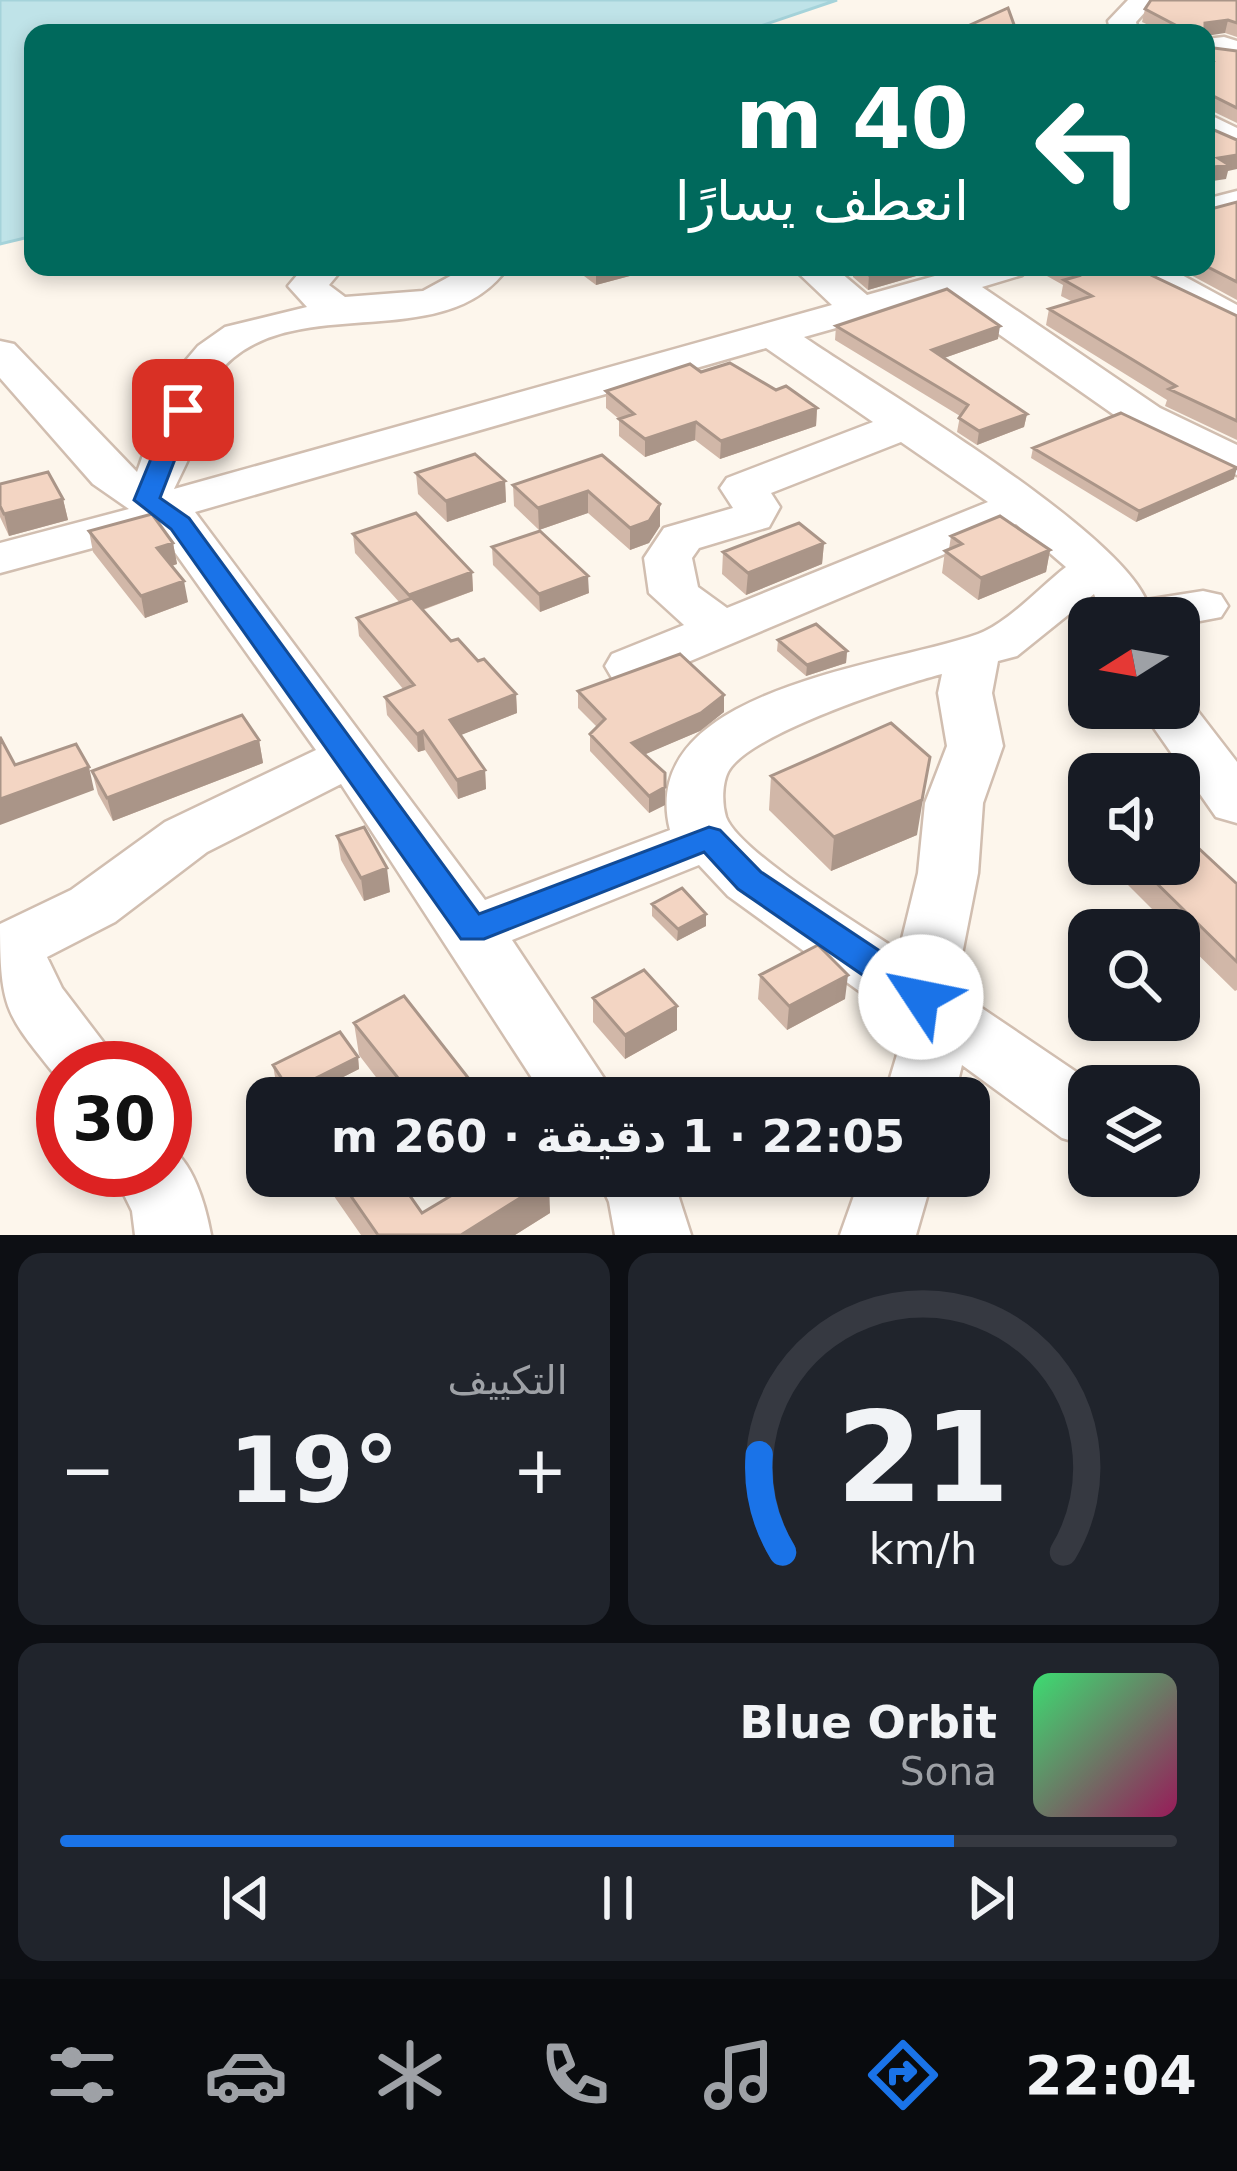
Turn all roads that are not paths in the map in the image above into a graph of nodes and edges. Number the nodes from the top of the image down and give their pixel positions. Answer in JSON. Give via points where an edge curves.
{"nodes":[{"id":1,"x":1143,"y":0,"type":"edge"},
{"id":2,"x":1122,"y":24,"type":"edge"},
{"id":3,"x":316,"y":276,"type":"edge"},
{"id":4,"x":480,"y":276,"type":"edge"},
{"id":5,"x":822,"y":276,"type":"edge"},
{"id":6,"x":976,"y":276,"type":"edge"},
{"id":7,"x":1155,"y":276,"type":"edge"},
{"id":8,"x":951,"y":283,"type":"junction"},
{"id":9,"x":345,"y":308,"type":"junction"},
{"id":10,"x":859,"y":308,"type":"junction"},
{"id":11,"x":1237,"y":321,"type":"edge"},
{"id":12,"x":771,"y":333,"type":"junction"},
{"id":13,"x":0,"y":353,"type":"edge"},
{"id":14,"x":903,"y":425,"type":"junction"},
{"id":15,"x":1237,"y":462,"type":"edge"},
{"id":16,"x":1022,"y":505,"type":"junction"},
{"id":17,"x":156,"y":507,"type":"junction"},
{"id":18,"x":0,"y":558,"type":"edge"},
{"id":19,"x":1096,"y":568,"type":"junction"},
{"id":20,"x":1204,"y":606,"type":"dead end"},
{"id":21,"x":722,"y":629,"type":"junction"},
{"id":22,"x":974,"y":652,"type":"junction"},
{"id":23,"x":632,"y":666,"type":"edge"},
{"id":24,"x":1182,"y":729,"type":"edge"},
{"id":25,"x":351,"y":756,"type":"junction"},
{"id":26,"x":1237,"y":803,"type":"edge"},
{"id":27,"x":709,"y":838,"type":"junction"},
{"id":28,"x":472,"y":930,"type":"junction"},
{"id":29,"x":5,"y":949,"type":"edge"},
{"id":30,"x":932,"y":1005,"type":"junction"},
{"id":31,"x":67,"y":1041,"type":"edge"},
{"id":32,"x":568,"y":1077,"type":"edge"},
{"id":33,"x":922,"y":1077,"type":"edge"},
{"id":34,"x":1068,"y":1103,"type":"edge"},
{"id":35,"x":163,"y":1197,"type":"edge"},
{"id":36,"x":645,"y":1197,"type":"edge"},
{"id":37,"x":890,"y":1197,"type":"edge"},
{"id":38,"x":172,"y":1235,"type":"edge"},
{"id":39,"x":653,"y":1235,"type":"edge"},
{"id":40,"x":878,"y":1235,"type":"edge"}],
"edges":[{"from":1,"to":2,"type":"street"},
{"from":3,"to":9,"type":"street","via":[[307,286],[329,307]]},
{"from":4,"to":9,"type":"street","via":[[445,297]]},
{"from":5,"to":10,"type":"street"},
{"from":6,"to":8,"type":"street"},
{"from":7,"to":11,"type":"street"},
{"from":8,"to":10,"type":"street"},
{"from":8,"to":15,"type":"street","via":[[1145,417]]},
{"from":9,"to":17,"type":"street","via":[[238,335],[212,355],[191,379]]},
{"from":10,"to":12,"type":"street"},
{"from":12,"to":14,"type":"street"},
{"from":12,"to":17,"type":"street"},
{"from":13,"to":17,"type":"street","via":[[109,473]]},
{"from":14,"to":16,"type":"street"},
{"from":14,"to":21,"type":"street","via":[[743,488],[757,507],[752,517],[681,538],[668,557],[674,592]]},
{"from":16,"to":19,"type":"street"},
{"from":16,"to":21,"type":"street"},
{"from":17,"to":18,"type":"street"},
{"from":17,"to":25,"type":"street","via":[[180,523]]},
{"from":19,"to":20,"type":"street","via":[[1114,583],[1129,618]]},
{"from":19,"to":22,"type":"street","via":[[999,645]]},
{"from":21,"to":23,"type":"street"},
{"from":22,"to":27,"type":"street","via":[[866,676],[784,710],[705,757],[694,787],[698,827]]},
{"from":22,"to":30,"type":"street","via":[[965,692],[975,746],[954,802]]},
{"from":24,"to":26,"type":"street"},
{"from":25,"to":28,"type":"street"},
{"from":25,"to":29,"type":"street","via":[[186,838],[93,906]]},
{"from":27,"to":28,"type":"street"},
{"from":27,"to":30,"type":"street","via":[[750,880]]},
{"from":28,"to":32,"type":"street"},
{"from":29,"to":31,"type":"street"},
{"from":30,"to":33,"type":"street"},
{"from":30,"to":34,"type":"street"},
{"from":35,"to":38,"type":"street"},
{"from":36,"to":39,"type":"street"},
{"from":37,"to":40,"type":"street"}]}
